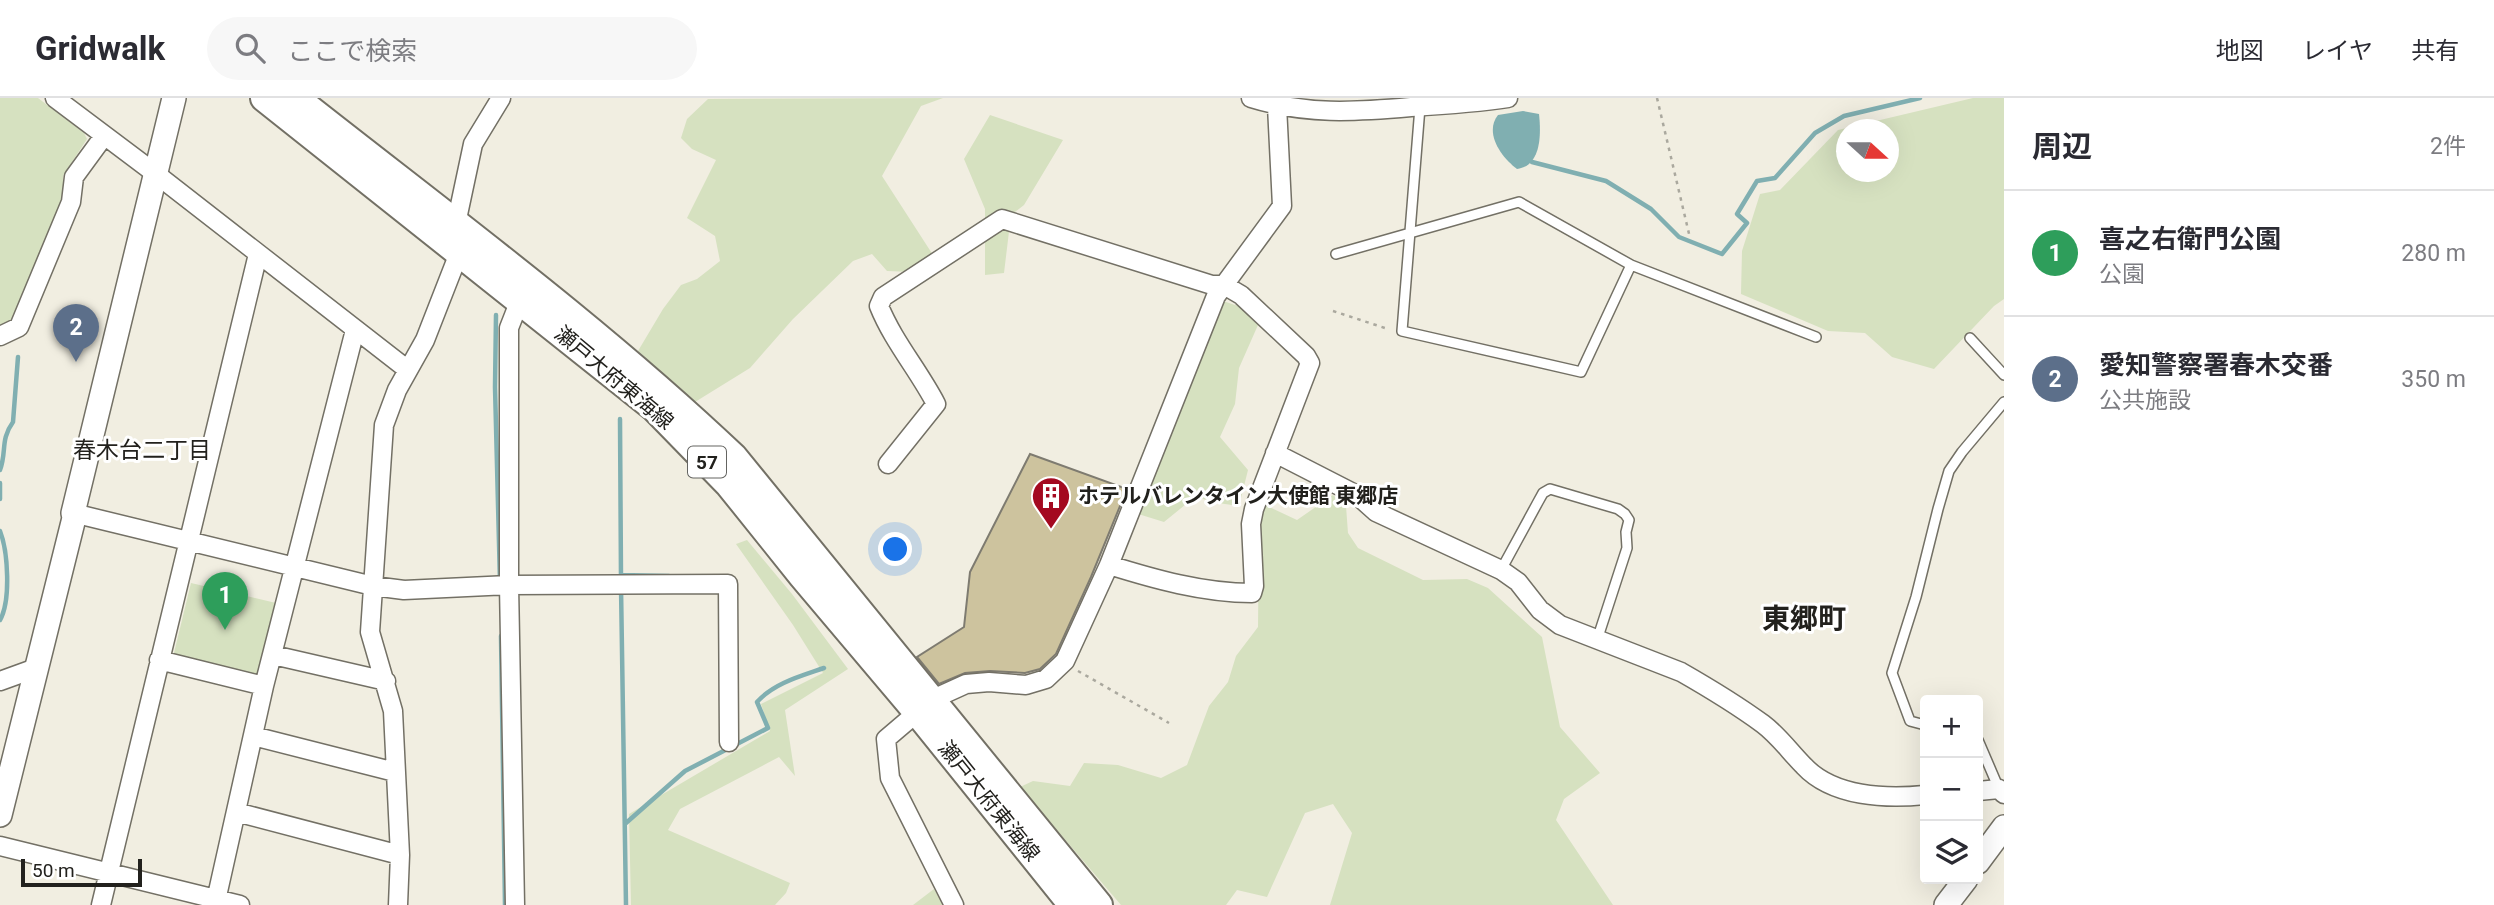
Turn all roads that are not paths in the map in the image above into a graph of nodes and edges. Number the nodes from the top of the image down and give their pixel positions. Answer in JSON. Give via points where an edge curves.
{"nodes":[{"id":1,"x":55,"y":98,"type":"edge"},
{"id":2,"x":174,"y":98,"type":"edge"},
{"id":3,"x":264,"y":98,"type":"edge"},
{"id":4,"x":296,"y":98,"type":"edge"},
{"id":5,"x":1251,"y":98,"type":"edge"},
{"id":6,"x":1508,"y":98,"type":"edge"},
{"id":7,"x":492,"y":101,"type":"edge"},
{"id":8,"x":1277,"y":106,"type":"junction"},
{"id":9,"x":1419,"y":107,"type":"junction"},
{"id":10,"x":104,"y":136,"type":"junction"},
{"id":11,"x":156,"y":174,"type":"junction"},
{"id":12,"x":456,"y":224,"type":"junction"},
{"id":13,"x":1411,"y":232,"type":"junction"},
{"id":14,"x":459,"y":253,"type":"junction"},
{"id":15,"x":258,"y":254,"type":"junction"},
{"id":16,"x":1336,"y":254,"type":"dead end"},
{"id":17,"x":1631,"y":265,"type":"junction"},
{"id":18,"x":1224,"y":285,"type":"junction"},
{"id":19,"x":520,"y":300,"type":"junction"},
{"id":20,"x":355,"y":330,"type":"junction"},
{"id":21,"x":0,"y":336,"type":"edge"},
{"id":22,"x":1816,"y":337,"type":"dead end"},
{"id":23,"x":1970,"y":338,"type":"dead end"},
{"id":24,"x":408,"y":370,"type":"junction"},
{"id":25,"x":2004,"y":375,"type":"edge"},
{"id":26,"x":2004,"y":402,"type":"edge"},
{"id":27,"x":1275,"y":453,"type":"junction"},
{"id":28,"x":888,"y":464,"type":"dead end"},
{"id":29,"x":73,"y":513,"type":"junction"},
{"id":30,"x":187,"y":543,"type":"junction"},
{"id":31,"x":1109,"y":565,"type":"junction"},
{"id":32,"x":296,"y":568,"type":"junction"},
{"id":33,"x":1501,"y":569,"type":"junction"},
{"id":34,"x":509,"y":585,"type":"junction"},
{"id":35,"x":373,"y":586,"type":"junction"},
{"id":36,"x":1597,"y":640,"type":"junction"},
{"id":37,"x":273,"y":654,"type":"junction"},
{"id":38,"x":159,"y":660,"type":"junction"},
{"id":39,"x":36,"y":668,"type":"junction"},
{"id":40,"x":0,"y":681,"type":"edge"},
{"id":41,"x":386,"y":681,"type":"junction"},
{"id":42,"x":264,"y":686,"type":"junction"},
{"id":43,"x":925,"y":705,"type":"junction"},
{"id":44,"x":1920,"y":724,"type":"edge"},
{"id":45,"x":253,"y":736,"type":"junction"},
{"id":46,"x":729,"y":742,"type":"dead end"},
{"id":47,"x":1983,"y":751,"type":"edge"},
{"id":48,"x":395,"y":772,"type":"junction"},
{"id":49,"x":1983,"y":791,"type":"edge"},
{"id":50,"x":2002,"y":791,"type":"edge"},
{"id":51,"x":1920,"y":796,"type":"edge"},
{"id":52,"x":236,"y":812,"type":"junction"},
{"id":53,"x":0,"y":815,"type":"edge"},
{"id":54,"x":2004,"y":827,"type":"edge"},
{"id":55,"x":0,"y":846,"type":"edge"},
{"id":56,"x":400,"y":855,"type":"junction"},
{"id":57,"x":1983,"y":855,"type":"edge"},
{"id":58,"x":110,"y":872,"type":"junction"},
{"id":59,"x":1962,"y":884,"type":"edge"},
{"id":60,"x":215,"y":902,"type":"edge"},
{"id":61,"x":102,"y":905,"type":"edge"},
{"id":62,"x":240,"y":905,"type":"edge"},
{"id":63,"x":398,"y":905,"type":"edge"},
{"id":64,"x":515,"y":905,"type":"edge"},
{"id":65,"x":954,"y":905,"type":"edge"},
{"id":66,"x":1072,"y":905,"type":"edge"},
{"id":67,"x":1098,"y":905,"type":"edge"},
{"id":68,"x":1946,"y":905,"type":"edge"}],
"edges":[{"from":1,"to":10,"type":"street"},
{"from":2,"to":11,"type":"street"},
{"from":3,"to":14,"type":"main road","name":"瀬戸大府東海線","number":"57"},
{"from":4,"to":12,"type":"main road","name":"瀬戸大府東海線","number":"57"},
{"from":5,"to":8,"type":"street"},
{"from":6,"to":9,"type":"street"},
{"from":7,"to":12,"type":"street","via":[[473,144]]},
{"from":8,"to":9,"type":"street","via":[[1321,112]]},
{"from":8,"to":18,"type":"street","via":[[1282,206]]},
{"from":9,"to":13,"type":"lane"},
{"from":10,"to":11,"type":"street"},
{"from":10,"to":21,"type":"street","via":[[74,177],[71,202],[19,327]]},
{"from":11,"to":15,"type":"street"},
{"from":11,"to":29,"type":"street"},
{"from":12,"to":43,"type":"main road","name":"瀬戸大府東海線","number":"57","via":[[669,395],[734,457]]},
{"from":13,"to":16,"type":"lane"},
{"from":13,"to":17,"type":"lane","via":[[1519,202]]},
{"from":13,"to":17,"type":"lane","via":[[1402,331],[1581,372]]},
{"from":14,"to":19,"type":"main road","name":"瀬戸大府東海線","number":"57"},
{"from":14,"to":24,"type":"street","via":[[425,340]]},
{"from":15,"to":20,"type":"street"},
{"from":15,"to":30,"type":"street"},
{"from":17,"to":22,"type":"lane"},
{"from":18,"to":27,"type":"street","via":[[1255,308],[1310,363]]},
{"from":18,"to":28,"type":"street","via":[[1002,219],[883,297],[880,306],[886,321],[936,404]]},
{"from":18,"to":31,"type":"street"},
{"from":19,"to":34,"type":"street","via":[[509,328]]},
{"from":19,"to":43,"type":"main road","name":"瀬戸大府東海線","number":"57","via":[[654,408],[729,485],[802,576]]},
{"from":20,"to":24,"type":"street"},
{"from":20,"to":32,"type":"street"},
{"from":23,"to":25,"type":"lane"},
{"from":24,"to":35,"type":"street","via":[[384,425]]},
{"from":26,"to":44,"type":"lane","via":[[1950,471],[1892,673],[1910,721]]},
{"from":27,"to":31,"type":"street","via":[[1251,524],[1252,593],[1181,584]]},
{"from":27,"to":33,"type":"street","via":[[1357,495],[1376,512]]},
{"from":29,"to":30,"type":"street"},
{"from":29,"to":39,"type":"street"},
{"from":30,"to":32,"type":"street"},
{"from":30,"to":38,"type":"street"},
{"from":31,"to":43,"type":"street","via":[[1063,662],[1046,679],[1026,685],[966,684]]},
{"from":32,"to":35,"type":"street"},
{"from":32,"to":37,"type":"street"},
{"from":33,"to":36,"type":"street","via":[[1560,625]]},
{"from":33,"to":36,"type":"lane","via":[[1543,493],[1550,489],[1625,514],[1629,520],[1627,548]]},
{"from":34,"to":35,"type":"street","via":[[404,590]]},
{"from":34,"to":46,"type":"street","via":[[728,584]]},
{"from":34,"to":64,"type":"street"},
{"from":35,"to":41,"type":"street","via":[[370,632]]},
{"from":36,"to":51,"type":"street","via":[[1681,672],[1727,699],[1764,724],[1805,768],[1825,782],[1874,795]]},
{"from":37,"to":41,"type":"street"},
{"from":37,"to":42,"type":"street"},
{"from":38,"to":42,"type":"street"},
{"from":38,"to":58,"type":"street"},
{"from":39,"to":40,"type":"street"},
{"from":39,"to":53,"type":"street"},
{"from":41,"to":48,"type":"street","via":[[393,711]]},
{"from":42,"to":45,"type":"street"},
{"from":43,"to":65,"type":"street","via":[[886,739],[890,778]]},
{"from":43,"to":66,"type":"main road","name":"瀬戸大府東海線","number":"57"},
{"from":43,"to":67,"type":"main road","name":"瀬戸大府東海線","number":"57"},
{"from":45,"to":48,"type":"street"},
{"from":45,"to":52,"type":"street"},
{"from":47,"to":50,"type":"lane"},
{"from":48,"to":56,"type":"street"},
{"from":49,"to":50,"type":"street"},
{"from":52,"to":56,"type":"street"},
{"from":52,"to":60,"type":"street"},
{"from":54,"to":57,"type":"street"},
{"from":55,"to":58,"type":"street"},
{"from":56,"to":63,"type":"street"},
{"from":58,"to":60,"type":"street"},
{"from":58,"to":61,"type":"street"},
{"from":59,"to":68,"type":"street"},
{"from":60,"to":62,"type":"street"}]}
